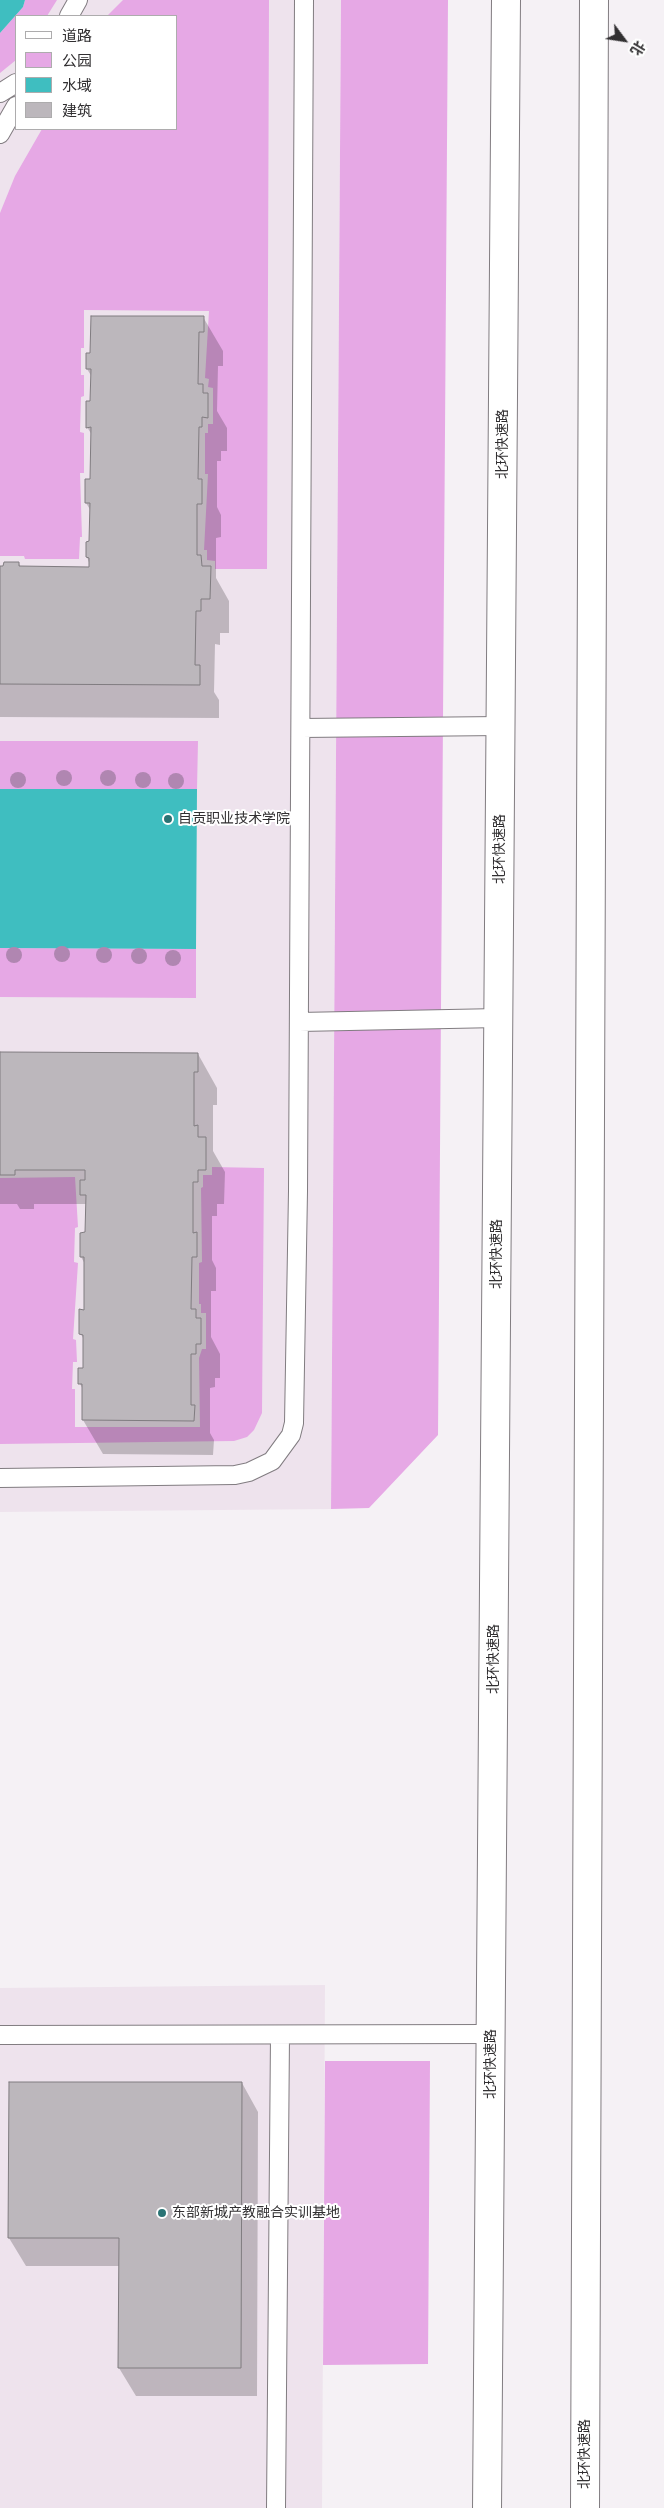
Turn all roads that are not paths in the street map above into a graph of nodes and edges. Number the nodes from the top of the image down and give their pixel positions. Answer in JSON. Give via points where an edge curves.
{"nodes":[{"id":1,"x":78,"y":0,"type":"edge"},
{"id":2,"x":304,"y":0,"type":"edge"},
{"id":3,"x":506,"y":0,"type":"edge"},
{"id":4,"x":594,"y":0,"type":"edge"},
{"id":5,"x":70,"y":15,"type":"edge"},
{"id":6,"x":15,"y":85,"type":"edge"},
{"id":7,"x":0,"y":93,"type":"edge"},
{"id":8,"x":15,"y":108,"type":"edge"},
{"id":9,"x":0,"y":134,"type":"edge"},
{"id":10,"x":501,"y":726,"type":"junction"},
{"id":11,"x":300,"y":728,"type":"junction"},
{"id":12,"x":499,"y":1018,"type":"junction"},
{"id":13,"x":299,"y":1022,"type":"junction"},
{"id":14,"x":0,"y":1478,"type":"edge"},
{"id":15,"x":491,"y":2034,"type":"junction"},
{"id":16,"x":0,"y":2035,"type":"edge"},
{"id":17,"x":280,"y":2035,"type":"junction"},
{"id":18,"x":276,"y":2508,"type":"edge"},
{"id":19,"x":487,"y":2508,"type":"edge"},
{"id":20,"x":585,"y":2508,"type":"edge"}],
"edges":[{"from":1,"to":5,"type":"lane"},
{"from":2,"to":11,"type":"lane"},
{"from":3,"to":10,"type":"main road","name":"北环快速路"},
{"from":4,"to":20,"type":"main road","name":"北环快速路"},
{"from":6,"to":7,"type":"lane"},
{"from":8,"to":9,"type":"lane"},
{"from":10,"to":11,"type":"lane"},
{"from":10,"to":12,"type":"main road","name":"北环快速路"},
{"from":11,"to":13,"type":"lane"},
{"from":12,"to":13,"type":"lane"},
{"from":12,"to":15,"type":"main road","name":"北环快速路"},
{"from":13,"to":14,"type":"lane","via":[[296,1408],[291,1435],[286,1443],[272,1460],[235,1475]]},
{"from":15,"to":17,"type":"lane"},
{"from":15,"to":19,"type":"main road","name":"北环快速路"},
{"from":16,"to":17,"type":"lane"},
{"from":17,"to":18,"type":"lane"}]}
